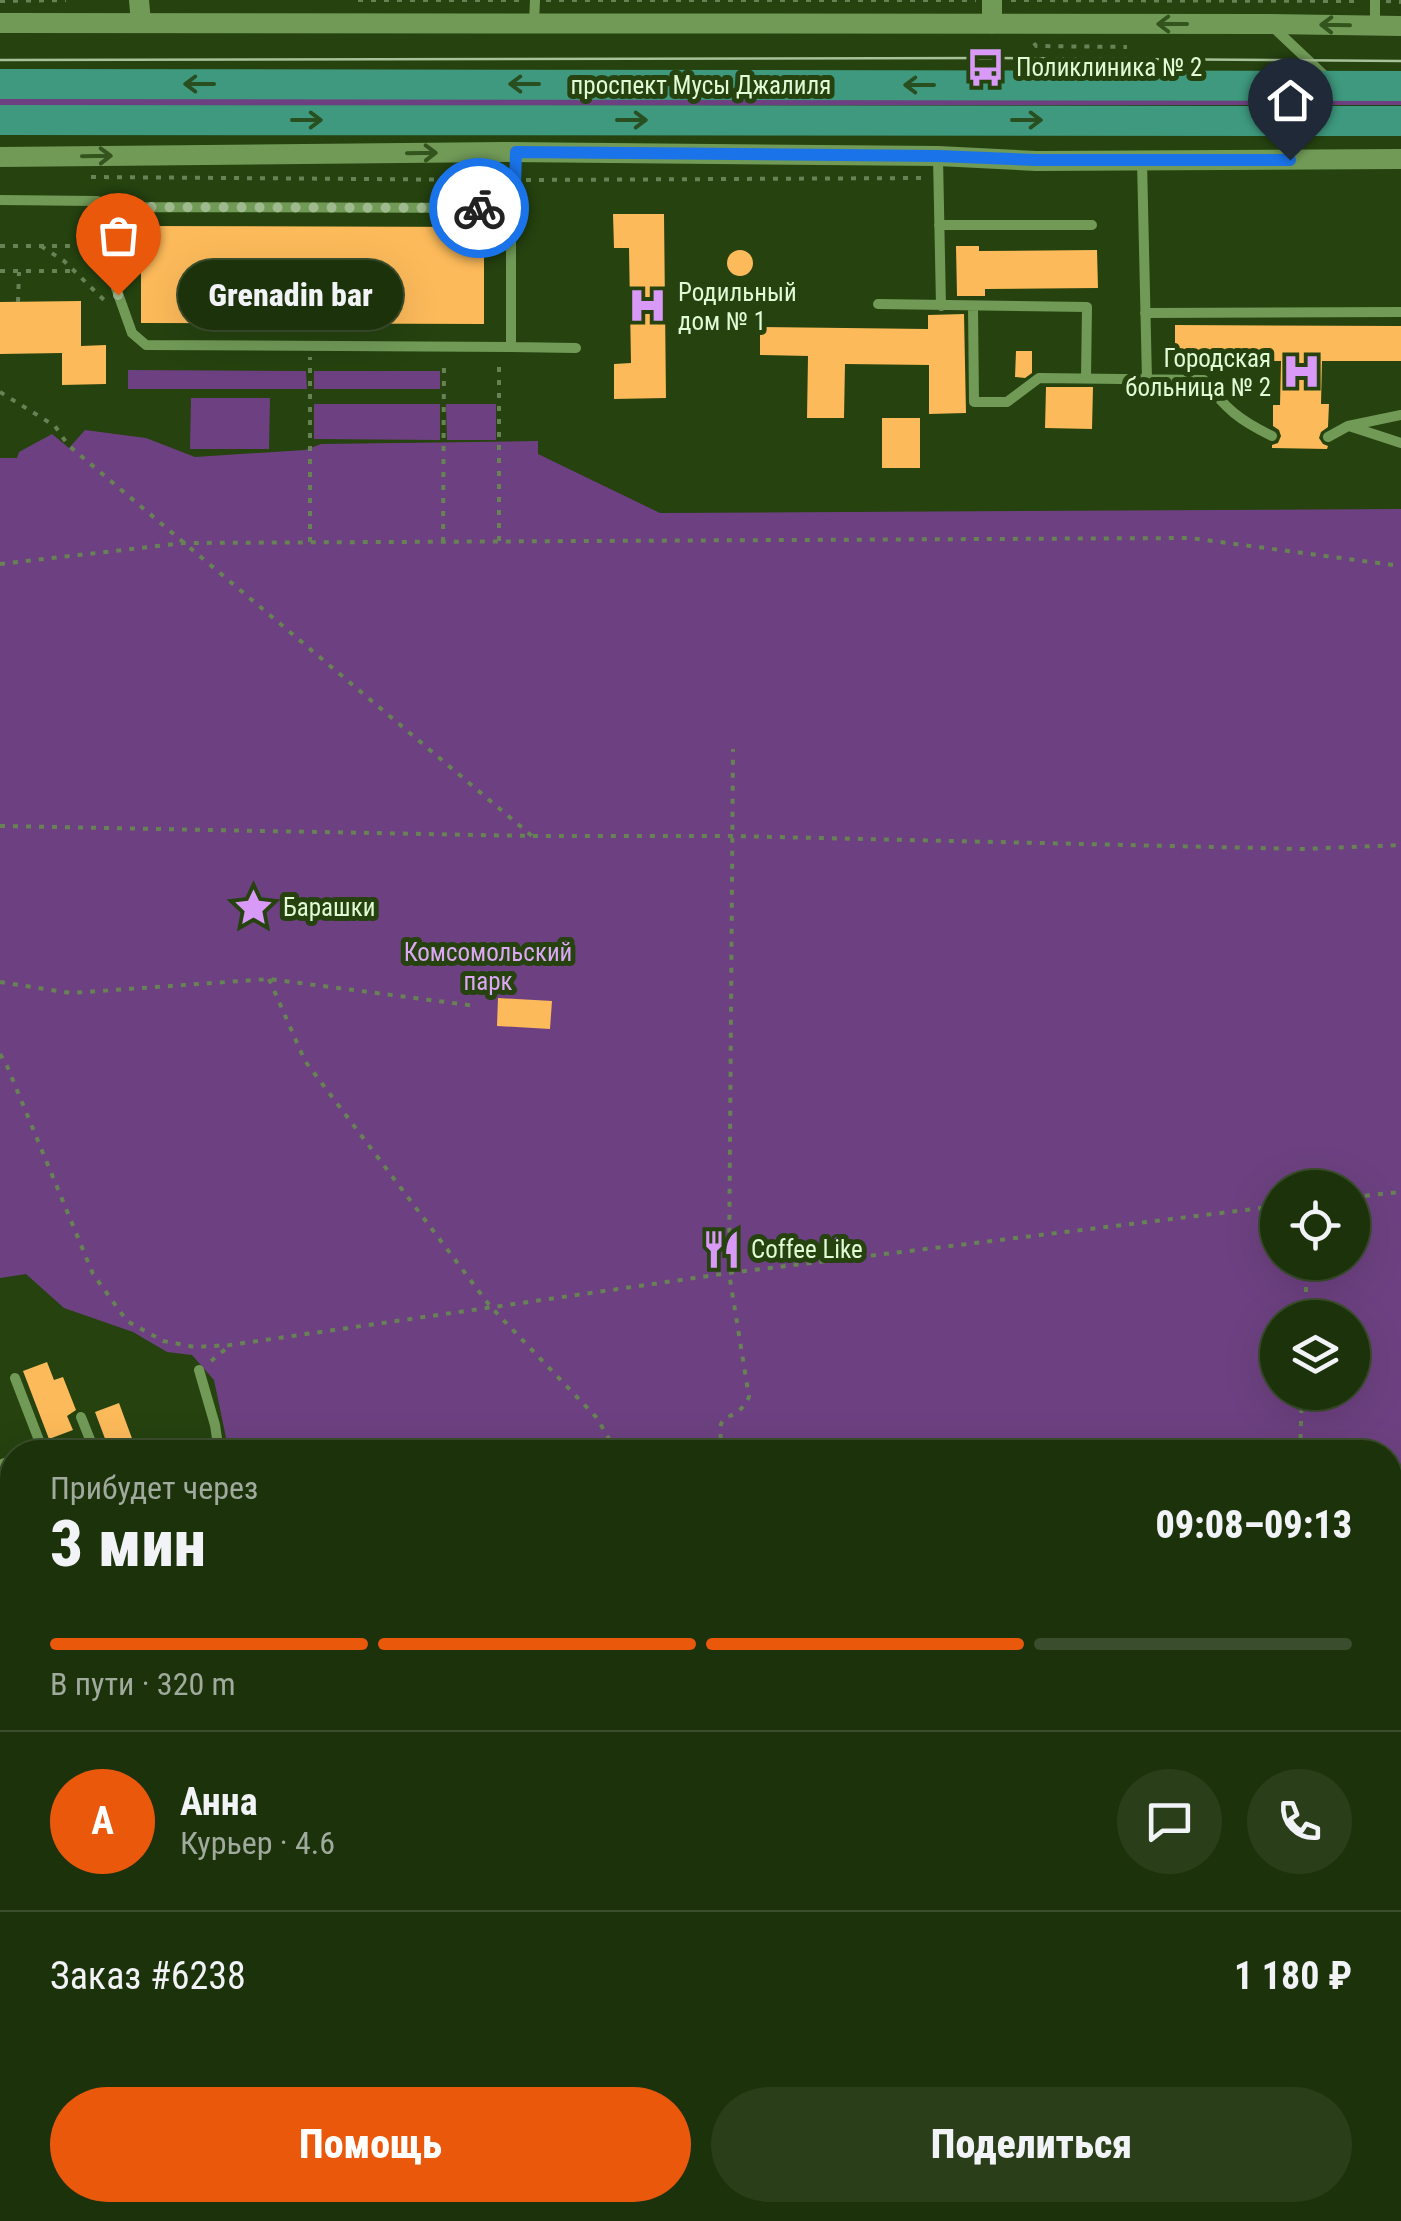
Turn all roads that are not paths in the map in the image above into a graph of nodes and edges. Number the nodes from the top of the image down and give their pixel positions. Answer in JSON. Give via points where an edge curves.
{"nodes":[{"id":1,"x":139,"y":0,"type":"edge"},
{"id":2,"x":534,"y":0,"type":"edge"},
{"id":3,"x":992,"y":0,"type":"edge"},
{"id":4,"x":1375,"y":1,"type":"edge"},
{"id":5,"x":534,"y":23,"type":"junction"},
{"id":6,"x":0,"y":24,"type":"edge"},
{"id":7,"x":141,"y":24,"type":"junction"},
{"id":8,"x":992,"y":24,"type":"junction"},
{"id":9,"x":1269,"y":24,"type":"junction"},
{"id":10,"x":1375,"y":26,"type":"junction"},
{"id":11,"x":1401,"y":26,"type":"edge"},
{"id":12,"x":0,"y":84,"type":"edge"},
{"id":13,"x":1335,"y":85,"type":"junction"},
{"id":14,"x":1401,"y":86,"type":"edge"},
{"id":15,"x":0,"y":120,"type":"edge"},
{"id":16,"x":1401,"y":121,"type":"edge"},
{"id":17,"x":516,"y":152,"type":"junction"},
{"id":18,"x":938,"y":156,"type":"junction"},
{"id":19,"x":0,"y":157,"type":"edge"},
{"id":20,"x":1142,"y":160,"type":"junction"},
{"id":21,"x":1401,"y":160,"type":"edge"},
{"id":22,"x":0,"y":200,"type":"edge"},
{"id":23,"x":114,"y":207,"type":"junction"},
{"id":24,"x":511,"y":208,"type":"junction"},
{"id":25,"x":1092,"y":224,"type":"dead end"},
{"id":26,"x":940,"y":226,"type":"junction"},
{"id":27,"x":878,"y":304,"type":"dead end"},
{"id":28,"x":941,"y":306,"type":"junction"},
{"id":29,"x":973,"y":306,"type":"junction"},
{"id":30,"x":1401,"y":312,"type":"edge"},
{"id":31,"x":1146,"y":313,"type":"junction"},
{"id":32,"x":505,"y":347,"type":"junction"},
{"id":33,"x":576,"y":348,"type":"dead end"},
{"id":34,"x":1086,"y":378,"type":"junction"},
{"id":35,"x":1147,"y":380,"type":"junction"},
{"id":36,"x":1401,"y":415,"type":"edge"},
{"id":37,"x":1348,"y":426,"type":"junction"},
{"id":38,"x":1272,"y":436,"type":"dead end"},
{"id":39,"x":1328,"y":437,"type":"dead end"},
{"id":40,"x":1401,"y":443,"type":"edge"},
{"id":41,"x":199,"y":1370,"type":"road end"},
{"id":42,"x":15,"y":1378,"type":"dead end"},
{"id":43,"x":81,"y":1417,"type":"dead end"},
{"id":44,"x":39,"y":1440,"type":"edge"},
{"id":45,"x":90,"y":1440,"type":"edge"},
{"id":46,"x":217,"y":1440,"type":"edge"}],
"edges":[{"from":1,"to":7,"type":"street"},
{"from":2,"to":5,"type":"lane"},
{"from":3,"to":8,"type":"street"},
{"from":4,"to":10,"type":"lane"},
{"from":5,"to":7,"type":"street"},
{"from":5,"to":8,"type":"street"},
{"from":6,"to":7,"type":"street"},
{"from":9,"to":8,"type":"street","one_way":true},
{"from":10,"to":9,"type":"street","one_way":true},
{"from":9,"to":13,"type":"lane"},
{"from":10,"to":11,"type":"street"},
{"from":13,"to":12,"type":"main road","name":"проспект Мусы Джалиля","one_way":true},
{"from":13,"to":14,"type":"main road","name":"проспект Мусы Джалиля"},
{"from":15,"to":16,"type":"main road","name":"проспект Мусы Джалиля","one_way":true},
{"from":17,"to":18,"type":"street"},
{"from":19,"to":17,"type":"street","one_way":true},
{"from":17,"to":24,"type":"lane"},
{"from":18,"to":20,"type":"street"},
{"from":18,"to":26,"type":"lane"},
{"from":20,"to":21,"type":"street"},
{"from":20,"to":31,"type":"lane"},
{"from":22,"to":23,"type":"lane"},
{"from":23,"to":24,"type":"lane"},
{"from":23,"to":32,"type":"lane","via":[[116,288],[136,339],[146,345]]},
{"from":24,"to":32,"type":"lane"},
{"from":25,"to":26,"type":"lane"},
{"from":26,"to":28,"type":"lane"},
{"from":27,"to":28,"type":"lane"},
{"from":28,"to":29,"type":"lane"},
{"from":29,"to":34,"type":"lane","via":[[1088,307]]},
{"from":29,"to":34,"type":"lane","via":[[974,402],[1006,402],[1040,378]]},
{"from":30,"to":31,"type":"lane"},
{"from":31,"to":35,"type":"lane"},
{"from":32,"to":33,"type":"lane"},
{"from":34,"to":35,"type":"lane"},
{"from":35,"to":38,"type":"lane","via":[[1204,380],[1224,406]]},
{"from":36,"to":37,"type":"lane"},
{"from":37,"to":39,"type":"lane"},
{"from":37,"to":40,"type":"lane"},
{"from":41,"to":46,"type":"lane"},
{"from":42,"to":44,"type":"lane"},
{"from":43,"to":45,"type":"lane"}]}
